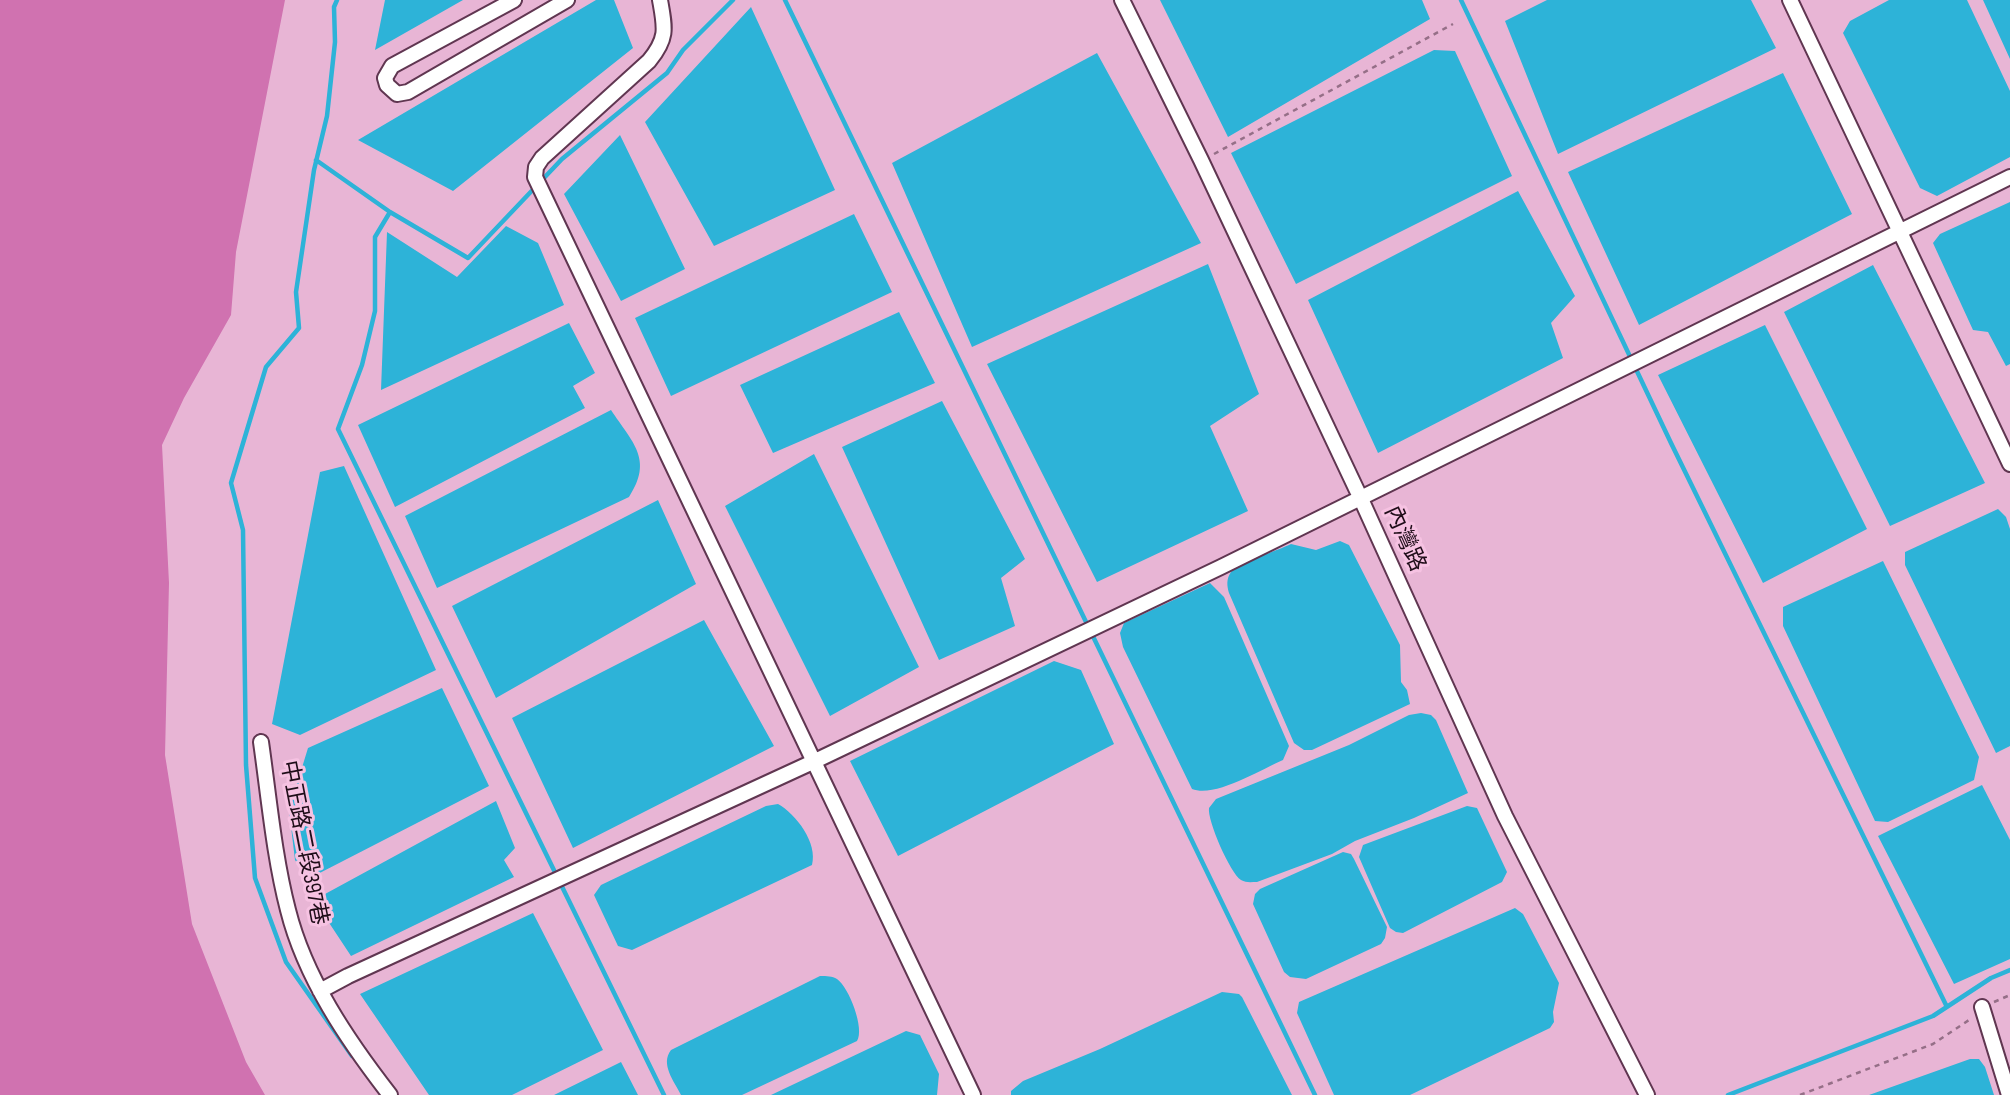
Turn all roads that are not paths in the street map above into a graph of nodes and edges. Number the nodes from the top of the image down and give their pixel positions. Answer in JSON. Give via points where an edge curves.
{"nodes":[{"id":1,"x":514,"y":0,"type":"edge"},
{"id":2,"x":567,"y":0,"type":"edge"},
{"id":3,"x":660,"y":0,"type":"edge"},
{"id":4,"x":1122,"y":0,"type":"edge"},
{"id":5,"x":1790,"y":0,"type":"edge"},
{"id":6,"x":2010,"y":177,"type":"edge"},
{"id":7,"x":1900,"y":230,"type":"junction"},
{"id":8,"x":2010,"y":464,"type":"edge"},
{"id":9,"x":1361,"y":499,"type":"junction"},
{"id":10,"x":261,"y":742,"type":"dead end"},
{"id":11,"x":815,"y":761,"type":"junction"},
{"id":12,"x":320,"y":991,"type":"junction"},
{"id":13,"x":1982,"y":1007,"type":"road end"},
{"id":14,"x":390,"y":1095,"type":"edge"},
{"id":15,"x":973,"y":1095,"type":"edge"},
{"id":16,"x":1647,"y":1095,"type":"edge"},
{"id":17,"x":2009,"y":1095,"type":"edge"}],
"edges":[{"from":1,"to":2,"type":"street","via":[[392,66],[385,78],[387,85],[397,94],[408,92]]},
{"from":3,"to":11,"type":"street","via":[[665,30],[662,46],[542,158],[535,177]]},
{"from":4,"to":9,"type":"street","name":"內灣路"},
{"from":5,"to":7,"type":"street"},
{"from":6,"to":7,"type":"street"},
{"from":7,"to":8,"type":"street"},
{"from":7,"to":9,"type":"street"},
{"from":9,"to":11,"type":"street"},
{"from":9,"to":16,"type":"street","name":"內灣路","via":[[1505,816]]},
{"from":10,"to":12,"type":"street","name":"中正路二段397巷","via":[[288,912]]},
{"from":11,"to":12,"type":"street"},
{"from":11,"to":15,"type":"street"},
{"from":12,"to":14,"type":"street","name":"中正路二段397巷"},
{"from":13,"to":17,"type":"street"}]}
